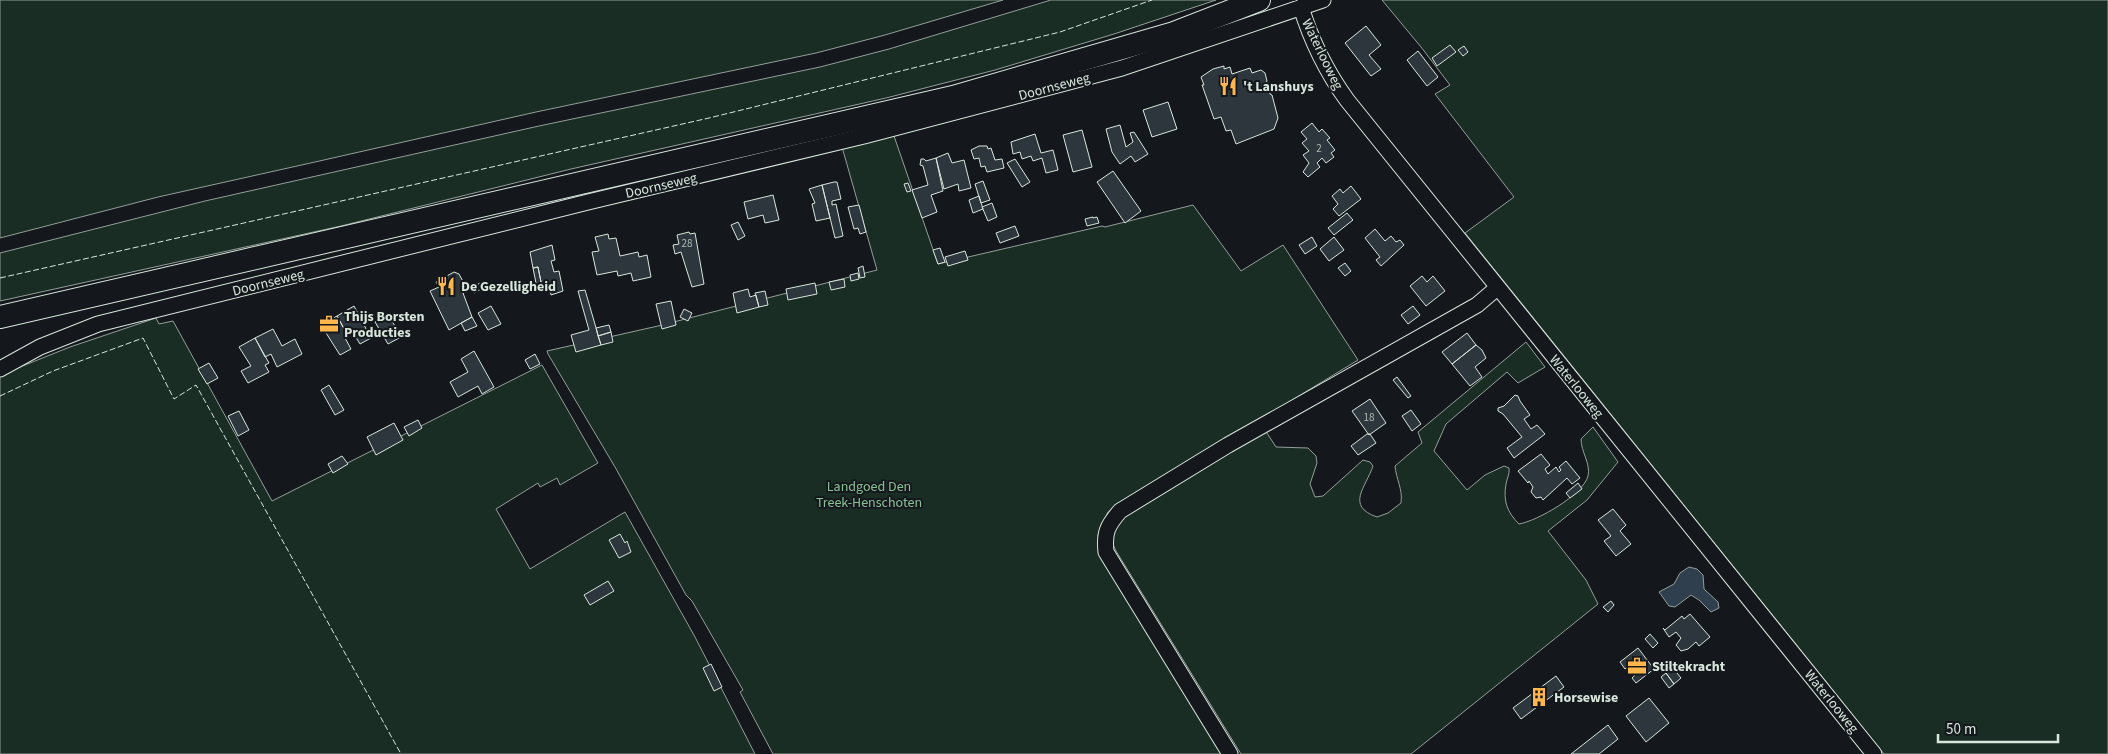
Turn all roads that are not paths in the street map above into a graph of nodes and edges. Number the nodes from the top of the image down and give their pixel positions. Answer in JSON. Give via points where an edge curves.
{"nodes":[{"id":1,"x":1259,"y":0,"type":"edge"},
{"id":2,"x":1323,"y":0,"type":"edge"},
{"id":3,"x":1301,"y":7,"type":"junction"},
{"id":4,"x":1497,"y":288,"type":"junction"},
{"id":5,"x":0,"y":317,"type":"edge"},
{"id":6,"x":0,"y":369,"type":"edge"},
{"id":7,"x":1230,"y":754,"type":"edge"},
{"id":8,"x":1874,"y":754,"type":"edge"}],
"edges":[{"from":1,"to":5,"type":"main road","name":"Doornseweg","via":[[1174,33],[953,97]]},
{"from":2,"to":3,"type":"street","name":"Doornseweg"},
{"from":3,"to":4,"type":"street","name":"Waterlooweg","via":[[1311,36],[1337,87]]},
{"from":3,"to":6,"type":"street","name":"Doornseweg","via":[[1122,68],[1074,81],[864,136],[114,320],[40,347]]},
{"from":4,"to":7,"type":"street","via":[[1477,304],[1228,445],[1120,512],[1111,521],[1105,536],[1106,552]]},
{"from":4,"to":8,"type":"street","name":"Waterlooweg"}]}
